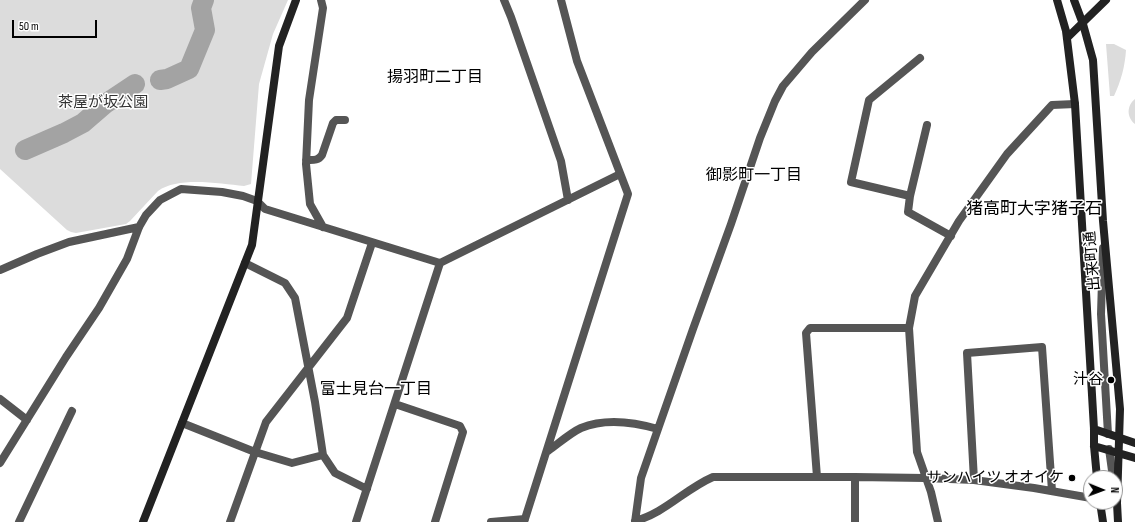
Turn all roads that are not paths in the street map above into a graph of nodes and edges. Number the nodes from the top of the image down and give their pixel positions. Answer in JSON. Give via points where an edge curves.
{"nodes":[{"id":1,"x":296,"y":0,"type":"edge"},
{"id":2,"x":321,"y":0,"type":"edge"},
{"id":3,"x":504,"y":0,"type":"edge"},
{"id":4,"x":562,"y":0,"type":"edge"},
{"id":5,"x":865,"y":0,"type":"edge"},
{"id":6,"x":1057,"y":0,"type":"edge"},
{"id":7,"x":1074,"y":0,"type":"edge"},
{"id":8,"x":1106,"y":0,"type":"edge"},
{"id":9,"x":1083,"y":24,"type":"junction"},
{"id":10,"x":1067,"y":38,"type":"junction"},
{"id":11,"x":920,"y":58,"type":"dead end"},
{"id":12,"x":1075,"y":104,"type":"junction"},
{"id":13,"x":345,"y":120,"type":"dead end"},
{"id":14,"x":927,"y":125,"type":"dead end"},
{"id":15,"x":306,"y":160,"type":"junction"},
{"id":16,"x":620,"y":174,"type":"junction"},
{"id":17,"x":910,"y":196,"type":"junction"},
{"id":18,"x":568,"y":200,"type":"junction"},
{"id":19,"x":257,"y":201,"type":"junction"},
{"id":20,"x":1104,"y":221,"type":"junction"},
{"id":21,"x":139,"y":227,"type":"junction"},
{"id":22,"x":323,"y":227,"type":"junction"},
{"id":23,"x":951,"y":236,"type":"junction"},
{"id":24,"x":372,"y":243,"type":"junction"},
{"id":25,"x":245,"y":263,"type":"junction"},
{"id":26,"x":440,"y":264,"type":"junction"},
{"id":27,"x":0,"y":270,"type":"edge"},
{"id":28,"x":909,"y":328,"type":"junction"},
{"id":29,"x":308,"y":368,"type":"junction"},
{"id":30,"x":0,"y":399,"type":"edge"},
{"id":31,"x":395,"y":404,"type":"junction"},
{"id":32,"x":72,"y":411,"type":"dead end"},
{"id":33,"x":26,"y":420,"type":"junction"},
{"id":34,"x":182,"y":423,"type":"junction"},
{"id":35,"x":658,"y":428,"type":"junction"},
{"id":36,"x":1094,"y":429,"type":"junction"},
{"id":37,"x":1108,"y":434,"type":"junction"},
{"id":38,"x":1120,"y":438,"type":"junction"},
{"id":39,"x":1135,"y":443,"type":"edge"},
{"id":40,"x":1094,"y":446,"type":"junction"},
{"id":41,"x":1109,"y":449,"type":"junction"},
{"id":42,"x":548,"y":451,"type":"junction"},
{"id":43,"x":255,"y":452,"type":"junction"},
{"id":44,"x":1119,"y":452,"type":"junction"},
{"id":45,"x":322,"y":454,"type":"junction"},
{"id":46,"x":1135,"y":458,"type":"edge"},
{"id":47,"x":0,"y":463,"type":"edge"},
{"id":48,"x":1096,"y":470,"type":"edge"},
{"id":49,"x":1112,"y":470,"type":"edge"},
{"id":50,"x":1118,"y":470,"type":"edge"},
{"id":51,"x":817,"y":476,"type":"junction"},
{"id":52,"x":855,"y":477,"type":"junction"},
{"id":53,"x":925,"y":478,"type":"junction"},
{"id":54,"x":974,"y":480,"type":"junction"},
{"id":55,"x":367,"y":489,"type":"junction"},
{"id":56,"x":1052,"y":491,"type":"junction"},
{"id":57,"x":1083,"y":497,"type":"edge"},
{"id":58,"x":1101,"y":510,"type":"edge"},
{"id":59,"x":1117,"y":510,"type":"edge"},
{"id":60,"x":525,"y":520,"type":"edge"},
{"id":61,"x":19,"y":522,"type":"edge"},
{"id":62,"x":143,"y":522,"type":"edge"},
{"id":63,"x":230,"y":522,"type":"edge"},
{"id":64,"x":356,"y":522,"type":"edge"},
{"id":65,"x":435,"y":522,"type":"edge"},
{"id":66,"x":491,"y":522,"type":"edge"},
{"id":67,"x":635,"y":522,"type":"edge"},
{"id":68,"x":855,"y":522,"type":"edge"},
{"id":69,"x":938,"y":522,"type":"edge"},
{"id":70,"x":1103,"y":522,"type":"edge"},
{"id":71,"x":1118,"y":522,"type":"edge"}],
"edges":[{"from":1,"to":19,"type":"main road","via":[[279,46]]},
{"from":2,"to":15,"type":"street","via":[[323,8],[309,100]]},
{"from":3,"to":18,"type":"street","via":[[561,161]]},
{"from":4,"to":16,"type":"street","via":[[577,61]]},
{"from":5,"to":35,"type":"street","via":[[812,52],[783,86],[775,101]]},
{"from":6,"to":10,"type":"main road","name":"出来町通"},
{"from":7,"to":9,"type":"main road","name":"出来町通"},
{"from":8,"to":9,"type":"main road"},
{"from":9,"to":10,"type":"main road"},
{"from":9,"to":20,"type":"main road","name":"出来町通","via":[[1093,60]]},
{"from":10,"to":12,"type":"main road","name":"出来町通"},
{"from":11,"to":17,"type":"street","via":[[869,100],[851,182]]},
{"from":12,"to":23,"type":"street","via":[[1052,105],[1007,154]]},
{"from":12,"to":36,"type":"main road","name":"出来町通"},
{"from":13,"to":15,"type":"street","via":[[336,120],[333,123],[319,159]]},
{"from":14,"to":17,"type":"street"},
{"from":15,"to":22,"type":"street","via":[[310,204]]},
{"from":16,"to":18,"type":"street"},
{"from":16,"to":42,"type":"street","via":[[628,194]]},
{"from":17,"to":23,"type":"street","via":[[908,212]]},
{"from":18,"to":26,"type":"street"},
{"from":19,"to":21,"type":"street","via":[[222,192],[181,189],[160,200]]},
{"from":19,"to":22,"type":"street","via":[[265,209]]},
{"from":19,"to":25,"type":"main road","via":[[252,245]]},
{"from":20,"to":37,"type":"street","via":[[1101,314]]},
{"from":20,"to":38,"type":"main road","name":"出来町通","via":[[1120,409]]},
{"from":21,"to":27,"type":"street","via":[[69,242]]},
{"from":21,"to":33,"type":"street","via":[[127,259],[100,308]]},
{"from":22,"to":24,"type":"street"},
{"from":23,"to":28,"type":"street","via":[[915,296]]},
{"from":24,"to":26,"type":"street"},
{"from":24,"to":29,"type":"street","via":[[347,318]]},
{"from":25,"to":29,"type":"street","via":[[285,283],[295,298]]},
{"from":25,"to":34,"type":"main road"},
{"from":26,"to":31,"type":"street"},
{"from":28,"to":51,"type":"street","via":[[810,328],[806,333]]},
{"from":28,"to":53,"type":"street","via":[[917,452]]},
{"from":29,"to":43,"type":"street","via":[[266,422]]},
{"from":29,"to":45,"type":"street"},
{"from":30,"to":33,"type":"street"},
{"from":31,"to":55,"type":"street"},
{"from":31,"to":65,"type":"street","via":[[460,426],[463,432]]},
{"from":32,"to":61,"type":"street"},
{"from":33,"to":47,"type":"street"},
{"from":34,"to":43,"type":"street"},
{"from":34,"to":62,"type":"main road"},
{"from":35,"to":42,"type":"street","via":[[612,422],[596,424],[580,429]]},
{"from":35,"to":67,"type":"street","via":[[641,478]]},
{"from":36,"to":37,"type":"main road"},
{"from":36,"to":40,"type":"main road","name":"出来町通"},
{"from":37,"to":38,"type":"main road"},
{"from":38,"to":39,"type":"main road"},
{"from":38,"to":44,"type":"main road","name":"出来町通"},
{"from":40,"to":41,"type":"main road"},
{"from":40,"to":48,"type":"main road","name":"出来町通"},
{"from":41,"to":44,"type":"main road"},
{"from":41,"to":49,"type":"street"},
{"from":42,"to":60,"type":"street"},
{"from":43,"to":45,"type":"street","via":[[292,463]]},
{"from":43,"to":63,"type":"street"},
{"from":44,"to":46,"type":"main road"},
{"from":44,"to":50,"type":"main road","name":"出来町通"},
{"from":45,"to":55,"type":"street","via":[[335,473]]},
{"from":51,"to":52,"type":"street"},
{"from":51,"to":67,"type":"street","via":[[713,477],[662,510]]},
{"from":52,"to":53,"type":"street"},
{"from":52,"to":68,"type":"street"},
{"from":53,"to":54,"type":"street"},
{"from":53,"to":69,"type":"street"},
{"from":54,"to":56,"type":"street"},
{"from":54,"to":56,"type":"street","via":[[967,353],[1042,347]]},
{"from":55,"to":64,"type":"street"},
{"from":56,"to":57,"type":"street"},
{"from":58,"to":70,"type":"main road"},
{"from":59,"to":71,"type":"main road","name":"出来町通"},
{"from":60,"to":66,"type":"street"}]}
